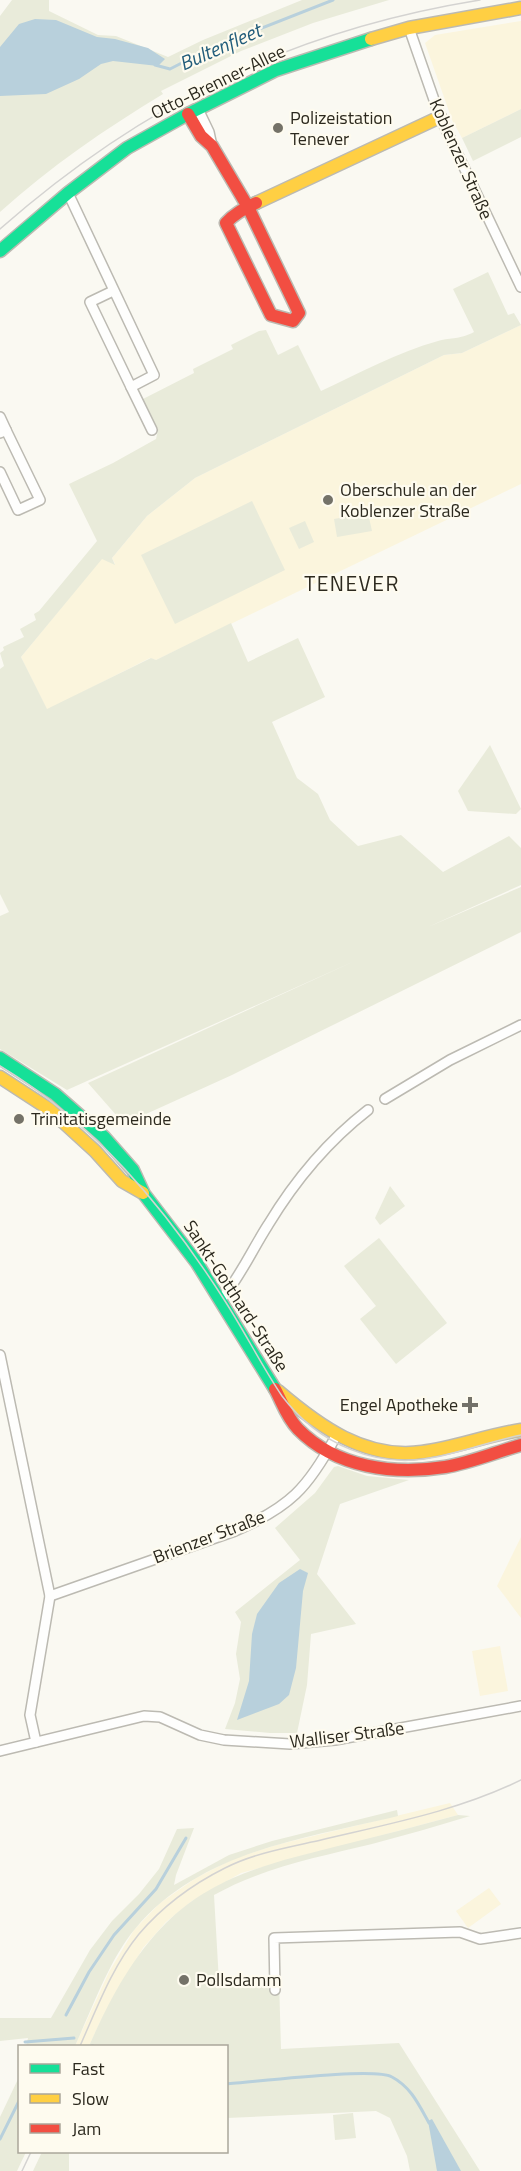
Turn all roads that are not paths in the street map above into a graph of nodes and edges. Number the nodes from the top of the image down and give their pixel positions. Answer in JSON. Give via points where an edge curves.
{"nodes":[{"id":1,"x":521,"y":8,"type":"edge"},
{"id":2,"x":409,"y":28,"type":"junction"},
{"id":3,"x":193,"y":111,"type":"junction"},
{"id":4,"x":440,"y":117,"type":"junction"},
{"id":5,"x":68,"y":193,"type":"junction"},
{"id":6,"x":248,"y":207,"type":"junction"},
{"id":7,"x":0,"y":250,"type":"edge"},
{"id":8,"x":521,"y":287,"type":"edge"},
{"id":9,"x":113,"y":291,"type":"junction"},
{"id":10,"x":131,"y":387,"type":"junction"},
{"id":11,"x":0,"y":417,"type":"edge"},
{"id":12,"x":152,"y":430,"type":"dead end"},
{"id":13,"x":3,"y":431,"type":"edge"},
{"id":14,"x":0,"y":472,"type":"edge"},
{"id":15,"x":521,"y":1025,"type":"edge"},
{"id":16,"x":0,"y":1058,"type":"edge"},
{"id":17,"x":0,"y":1077,"type":"edge"},
{"id":18,"x":385,"y":1099,"type":"dead end"},
{"id":19,"x":368,"y":1110,"type":"dead end"},
{"id":20,"x":144,"y":1194,"type":"junction"},
{"id":21,"x":221,"y":1300,"type":"junction"},
{"id":22,"x":0,"y":1354,"type":"edge"},
{"id":23,"x":275,"y":1389,"type":"junction"},
{"id":24,"x":521,"y":1430,"type":"edge"},
{"id":25,"x":336,"y":1436,"type":"junction"},
{"id":26,"x":521,"y":1445,"type":"edge"},
{"id":27,"x":328,"y":1451,"type":"junction"},
{"id":28,"x":50,"y":1596,"type":"junction"},
{"id":29,"x":521,"y":1706,"type":"edge"},
{"id":30,"x":36,"y":1742,"type":"junction"},
{"id":31,"x":0,"y":1751,"type":"edge"},
{"id":32,"x":521,"y":1933,"type":"edge"},
{"id":33,"x":275,"y":1990,"type":"dead end"}],
"edges":[{"from":1,"to":2,"type":"street","name":"Otto-Brenner-Allee"},
{"from":2,"to":3,"type":"street","name":"Otto-Brenner-Allee","via":[[276,70]]},
{"from":2,"to":4,"type":"street","name":"Koblenzer Straße"},
{"from":3,"to":5,"type":"street","name":"Otto-Brenner-Allee","via":[[127,148]]},
{"from":3,"to":6,"type":"street","via":[[201,136],[212,146]]},
{"from":4,"to":6,"type":"street"},
{"from":4,"to":8,"type":"street","name":"Koblenzer Straße"},
{"from":5,"to":7,"type":"street","name":"Otto-Brenner-Allee"},
{"from":5,"to":9,"type":"street"},
{"from":6,"to":6,"type":"street","via":[[226,223],[271,315],[293,321],[299,314]]},
{"from":9,"to":10,"type":"street","via":[[154,375]]},
{"from":9,"to":10,"type":"street","via":[[90,302]]},
{"from":10,"to":12,"type":"street"},
{"from":11,"to":13,"type":"street"},
{"from":13,"to":14,"type":"street","via":[[40,500],[18,510]]},
{"from":15,"to":18,"type":"street","via":[[450,1060]]},
{"from":16,"to":20,"type":"street","name":"Sankt-Gotthard-Straße","via":[[55,1094],[104,1137],[133,1170]]},
{"from":17,"to":20,"type":"street","name":"Sankt-Gotthard-Straße","via":[[49,1109],[122,1181]]},
{"from":19,"to":21,"type":"street","via":[[345,1129],[298,1182]]},
{"from":20,"to":21,"type":"street","name":"Sankt-Gotthard-Straße"},
{"from":21,"to":23,"type":"street","name":"Sankt-Gotthard-Straße"},
{"from":22,"to":28,"type":"street"},
{"from":23,"to":25,"type":"street","name":"Sankt-Gotthard-Straße"},
{"from":23,"to":27,"type":"street","name":"Sankt-Gotthard-Straße","via":[[298,1429]]},
{"from":24,"to":25,"type":"street","name":"Sankt-Gotthard-Straße","via":[[420,1452],[397,1453],[356,1445]]},
{"from":25,"to":27,"type":"street","name":"Brienzer Straße"},
{"from":26,"to":27,"type":"street","name":"Sankt-Gotthard-Straße","via":[[447,1467],[411,1470],[379,1469]]},
{"from":27,"to":28,"type":"street","name":"Brienzer Straße","via":[[291,1500],[263,1519]]},
{"from":28,"to":30,"type":"street","via":[[30,1714]]},
{"from":29,"to":30,"type":"street","name":"Walliser Straße","via":[[335,1740],[290,1744],[224,1740],[144,1716]]},
{"from":30,"to":31,"type":"street","name":"Walliser Straße"},
{"from":32,"to":33,"type":"street","via":[[480,1939],[460,1932],[274,1938]]}]}
